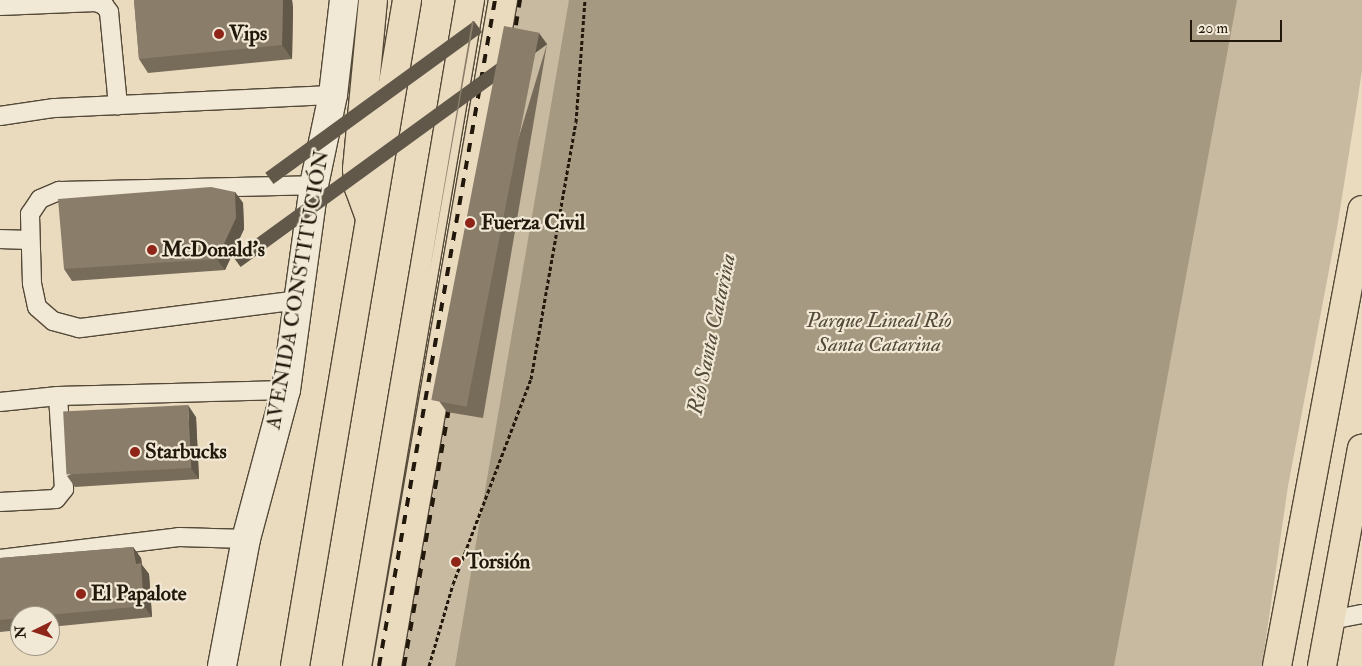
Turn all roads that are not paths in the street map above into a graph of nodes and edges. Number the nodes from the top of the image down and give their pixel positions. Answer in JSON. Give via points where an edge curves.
{"nodes":[{"id":1,"x":344,"y":0,"type":"edge"},
{"id":2,"x":373,"y":0,"type":"edge"},
{"id":3,"x":407,"y":0,"type":"edge"},
{"id":4,"x":470,"y":0,"type":"edge"},
{"id":5,"x":503,"y":0,"type":"edge"},
{"id":6,"x":0,"y":6,"type":"edge"},
{"id":7,"x":333,"y":94,"type":"junction"},
{"id":8,"x":118,"y":106,"type":"junction"},
{"id":9,"x":0,"y":116,"type":"edge"},
{"id":10,"x":314,"y":185,"type":"junction"},
{"id":11,"x":1362,"y":210,"type":"edge"},
{"id":12,"x":372,"y":223,"type":"junction"},
{"id":13,"x":0,"y":239,"type":"edge"},
{"id":14,"x":28,"y":240,"type":"junction"},
{"id":15,"x":299,"y":300,"type":"junction"},
{"id":16,"x":286,"y":390,"type":"junction"},
{"id":17,"x":58,"y":396,"type":"junction"},
{"id":18,"x":0,"y":402,"type":"edge"},
{"id":19,"x":1362,"y":450,"type":"edge"},
{"id":20,"x":0,"y":502,"type":"edge"},
{"id":21,"x":1357,"y":509,"type":"edge"},
{"id":22,"x":246,"y":539,"type":"junction"},
{"id":23,"x":0,"y":559,"type":"edge"},
{"id":24,"x":1362,"y":614,"type":"edge"},
{"id":25,"x":1331,"y":620,"type":"junction"},
{"id":26,"x":222,"y":666,"type":"edge"},
{"id":27,"x":295,"y":666,"type":"edge"},
{"id":28,"x":357,"y":666,"type":"edge"},
{"id":29,"x":387,"y":666,"type":"edge"},
{"id":30,"x":1277,"y":666,"type":"edge"},
{"id":31,"x":1322,"y":666,"type":"edge"}],
"edges":[{"from":1,"to":7,"type":"street","name":"AVENIDA CONSTITUCIÓN"},
{"from":2,"to":12,"type":"main road","via":[[357,169],[359,188]]},
{"from":3,"to":12,"type":"main road"},
{"from":4,"to":28,"type":"main road"},
{"from":5,"to":29,"type":"main road"},
{"from":6,"to":8,"type":"lane","via":[[96,2],[104,5],[109,12]]},
{"from":7,"to":8,"type":"lane"},
{"from":7,"to":10,"type":"street","name":"AVENIDA CONSTITUCIÓN"},
{"from":8,"to":9,"type":"lane","via":[[54,108]]},
{"from":10,"to":14,"type":"lane","via":[[59,191],[40,199],[30,214]]},
{"from":10,"to":15,"type":"street","name":"AVENIDA CONSTITUCIÓN"},
{"from":11,"to":30,"type":"main road"},
{"from":12,"to":27,"type":"main road"},
{"from":13,"to":14,"type":"lane"},
{"from":14,"to":15,"type":"lane","via":[[37,307],[53,321],[79,328]]},
{"from":15,"to":16,"type":"street","name":"AVENIDA CONSTITUCIÓN"},
{"from":16,"to":17,"type":"lane"},
{"from":16,"to":22,"type":"street","name":"AVENIDA CONSTITUCIÓN"},
{"from":17,"to":18,"type":"lane"},
{"from":17,"to":20,"type":"lane","via":[[64,489],[56,499]]},
{"from":19,"to":21,"type":"main road"},
{"from":21,"to":25,"type":"main road"},
{"from":22,"to":23,"type":"lane","via":[[179,537]]},
{"from":22,"to":26,"type":"street","name":"AVENIDA CONSTITUCIÓN"},
{"from":24,"to":25,"type":"lane"},
{"from":25,"to":31,"type":"main road"}]}
